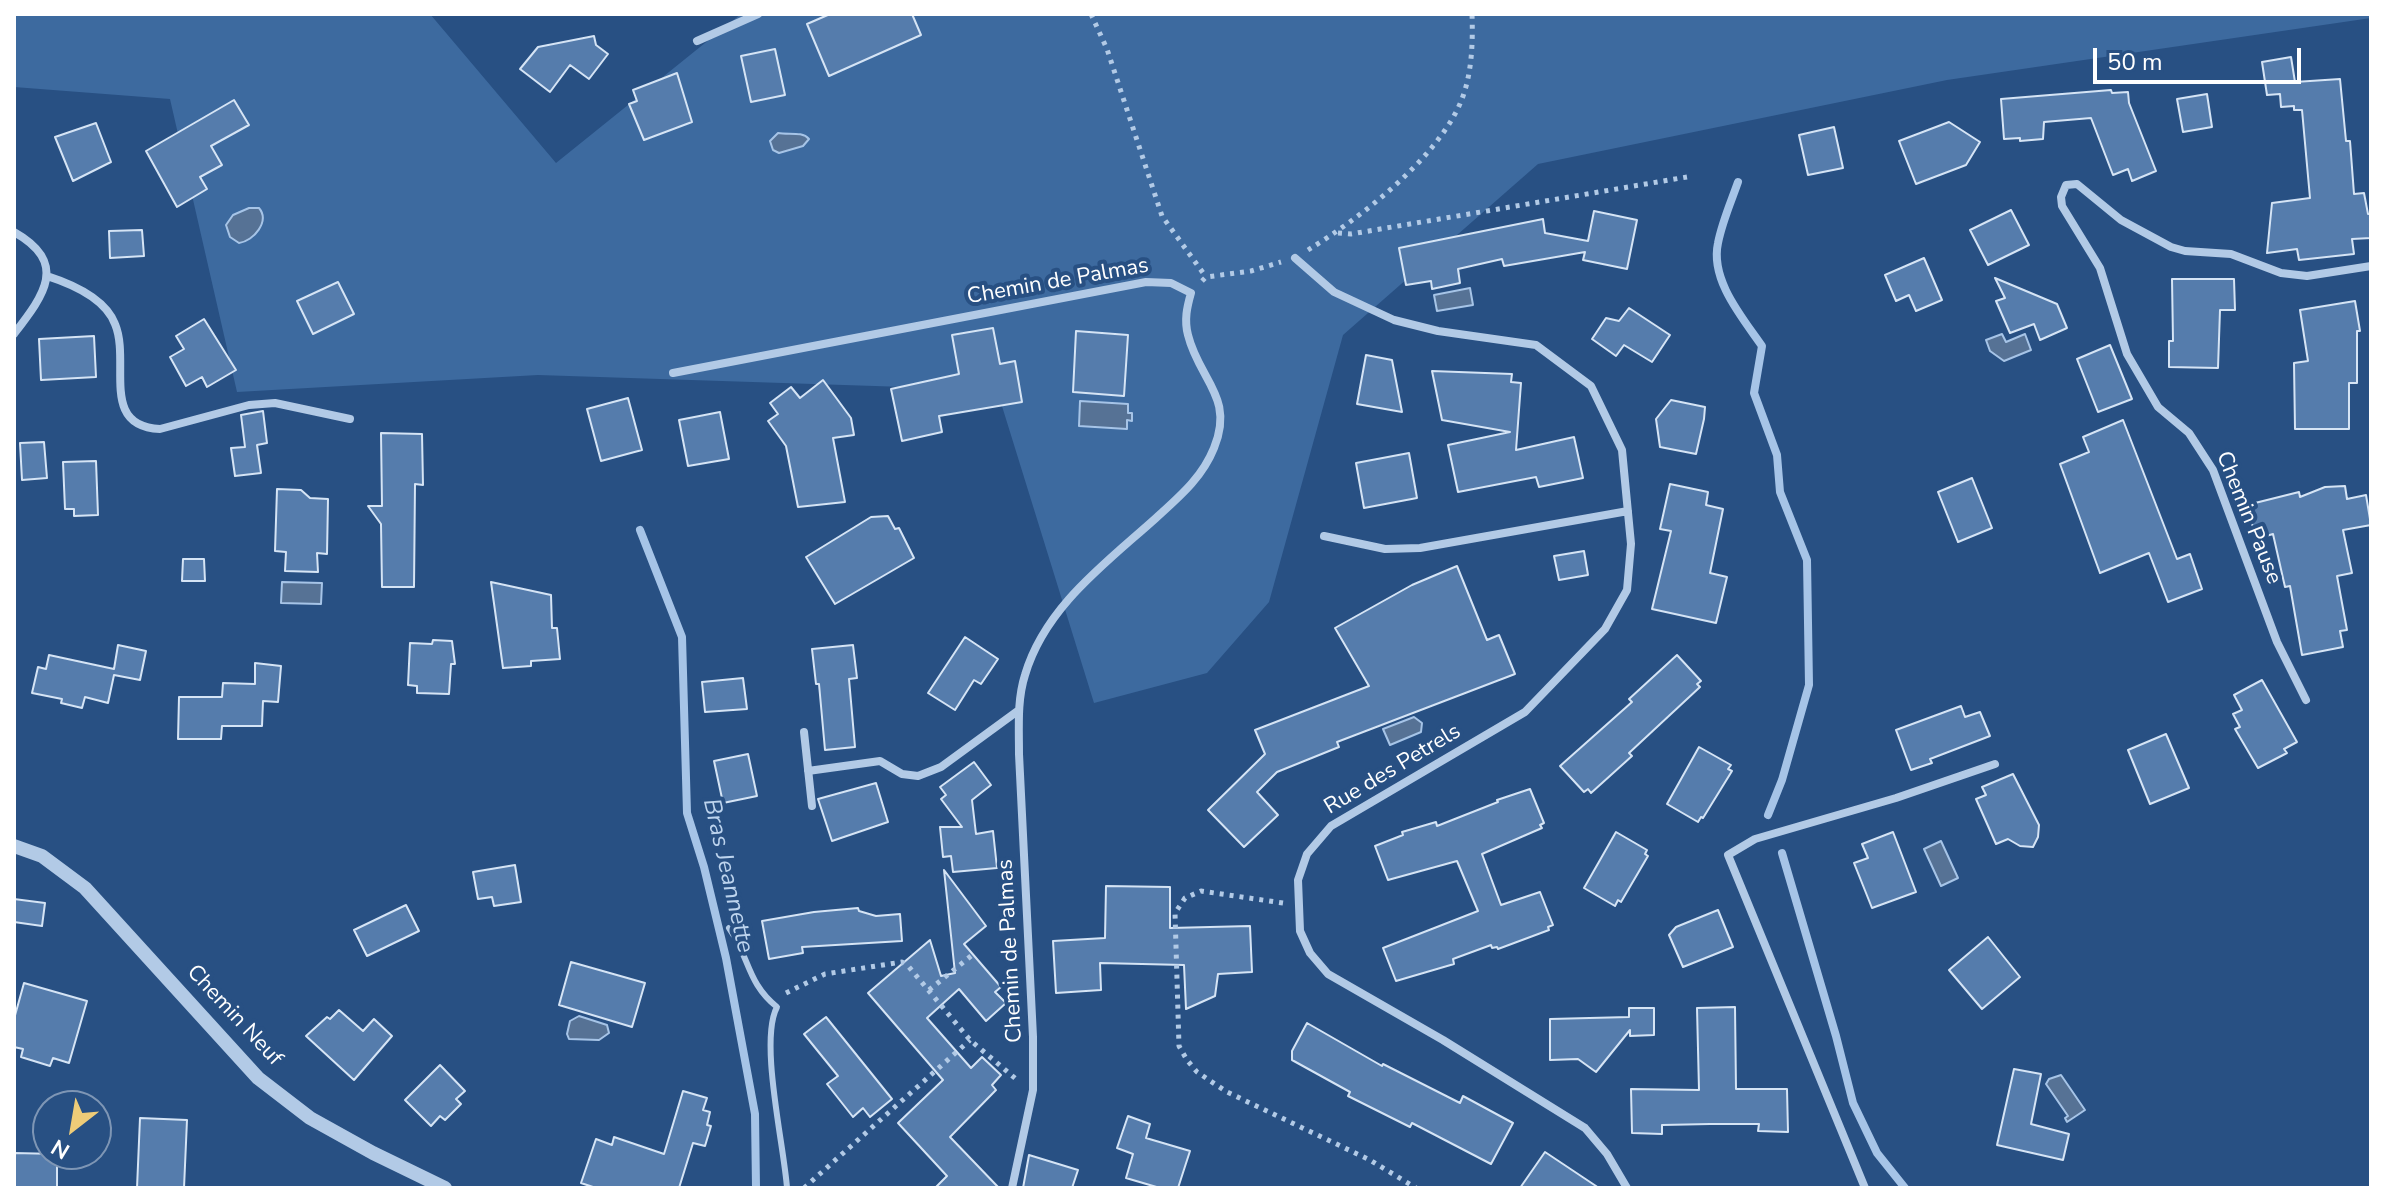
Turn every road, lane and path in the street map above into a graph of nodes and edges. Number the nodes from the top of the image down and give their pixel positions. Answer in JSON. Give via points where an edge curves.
{"nodes":[{"id":1,"x":758,"y":14,"type":"edge"},
{"id":2,"x":1091,"y":14,"type":"edge"},
{"id":3,"x":1472,"y":14,"type":"edge"},
{"id":4,"x":697,"y":41,"type":"dead end"},
{"id":5,"x":1687,"y":177,"type":"dead end"},
{"id":6,"x":14,"y":232,"type":"edge"},
{"id":7,"x":1337,"y":233,"type":"junction"},
{"id":8,"x":1295,"y":258,"type":"junction"},
{"id":9,"x":2371,"y":266,"type":"edge"},
{"id":10,"x":47,"y":276,"type":"junction"},
{"id":11,"x":1206,"y":277,"type":"junction"},
{"id":12,"x":1191,"y":293,"type":"junction"},
{"id":13,"x":14,"y":334,"type":"edge"},
{"id":14,"x":673,"y":373,"type":"dead end"},
{"id":15,"x":350,"y":419,"type":"dead end"},
{"id":16,"x":1628,"y":511,"type":"junction"},
{"id":17,"x":1324,"y":536,"type":"dead end"},
{"id":18,"x":2306,"y":700,"type":"dead end"},
{"id":19,"x":1019,"y":710,"type":"junction"},
{"id":20,"x":804,"y":732,"type":"dead end"},
{"id":21,"x":1995,"y":764,"type":"dead end"},
{"id":22,"x":808,"y":771,"type":"junction"},
{"id":23,"x":812,"y":806,"type":"dead end"},
{"id":24,"x":14,"y":846,"type":"edge"},
{"id":25,"x":1300,"y":906,"type":"junction"},
{"id":26,"x":729,"y":928,"type":"dead end"},
{"id":27,"x":971,"y":956,"type":"dead end"},
{"id":28,"x":929,"y":990,"type":"junction"},
{"id":29,"x":777,"y":1007,"type":"junction"},
{"id":30,"x":970,"y":1040,"type":"junction"},
{"id":31,"x":1033,"y":1090,"type":"junction"},
{"id":32,"x":445,"y":1188,"type":"edge"},
{"id":33,"x":787,"y":1188,"type":"edge"},
{"id":34,"x":804,"y":1188,"type":"edge"},
{"id":35,"x":1012,"y":1188,"type":"edge"},
{"id":36,"x":1416,"y":1188,"type":"edge"},
{"id":37,"x":1627,"y":1188,"type":"edge"},
{"id":38,"x":1865,"y":1188,"type":"edge"}],
"edges":[{"from":1,"to":4,"type":"street"},
{"from":2,"to":11,"type":"path","via":[[1162,216]]},
{"from":3,"to":7,"type":"path","via":[[1470,70],[1460,104],[1439,139],[1414,168]]},
{"from":5,"to":7,"type":"path"},
{"from":6,"to":10,"type":"street","via":[[34,243],[46,260]]},
{"from":7,"to":8,"type":"path"},
{"from":8,"to":11,"type":"path"},
{"from":8,"to":16,"type":"street","name":"Rue des Petrels","via":[[1334,292],[1394,320],[1536,345],[1591,386],[1622,450]]},
{"from":9,"to":18,"type":"street","name":"Chemin Pause","via":[[2307,276],[2281,273],[2231,254],[2171,247],[2121,220],[2077,184],[2066,185],[2061,197],[2100,268],[2127,354],[2146,390],[2189,433],[2213,470],[2277,642]]},
{"from":10,"to":13,"type":"street","via":[[42,293]]},
{"from":10,"to":15,"type":"street","via":[[67,282],[105,307],[121,348],[122,402],[128,416],[146,428],[275,403]]},
{"from":11,"to":12,"type":"path"},
{"from":12,"to":14,"type":"street","name":"Chemin de Palmas","via":[[1171,283],[1146,282]]},
{"from":12,"to":19,"type":"street","name":"Chemin de Palmas","via":[[1187,333],[1218,397],[1222,426],[1214,451],[1183,494],[1048,622],[1025,674]]},
{"from":16,"to":17,"type":"street","via":[[1420,548],[1385,549]]},
{"from":16,"to":25,"type":"street","name":"Rue des Petrels","via":[[1627,590],[1605,629],[1525,712],[1331,826],[1307,854],[1298,880]]},
{"from":19,"to":22,"type":"street","via":[[941,767],[918,776],[902,774],[880,761]]},
{"from":19,"to":31,"type":"street","name":"Chemin de Palmas"},
{"from":20,"to":22,"type":"street"},
{"from":21,"to":38,"type":"street","via":[[1755,839],[1728,855]]},
{"from":22,"to":23,"type":"street"},
{"from":24,"to":32,"type":"street","name":"Chemin Neuf","via":[[42,856],[85,888],[258,1078],[310,1118]]},
{"from":25,"to":36,"type":"path","via":[[1201,891],[1185,898],[1175,913],[1179,1046],[1197,1072],[1227,1092],[1370,1160]]},
{"from":25,"to":37,"type":"street","name":"Rue des Petrels","via":[[1300,931],[1328,974],[1585,1128]]},
{"from":26,"to":29,"type":"lane","via":[[754,983]]},
{"from":27,"to":28,"type":"path"},
{"from":28,"to":29,"type":"path","via":[[909,967],[894,962],[825,974],[785,993]]},
{"from":28,"to":30,"type":"path"},
{"from":29,"to":33,"type":"lane","via":[[769,1045]]},
{"from":30,"to":31,"type":"path"},
{"from":30,"to":34,"type":"path"},
{"from":31,"to":35,"type":"street","name":"Chemin de Palmas"}]}
